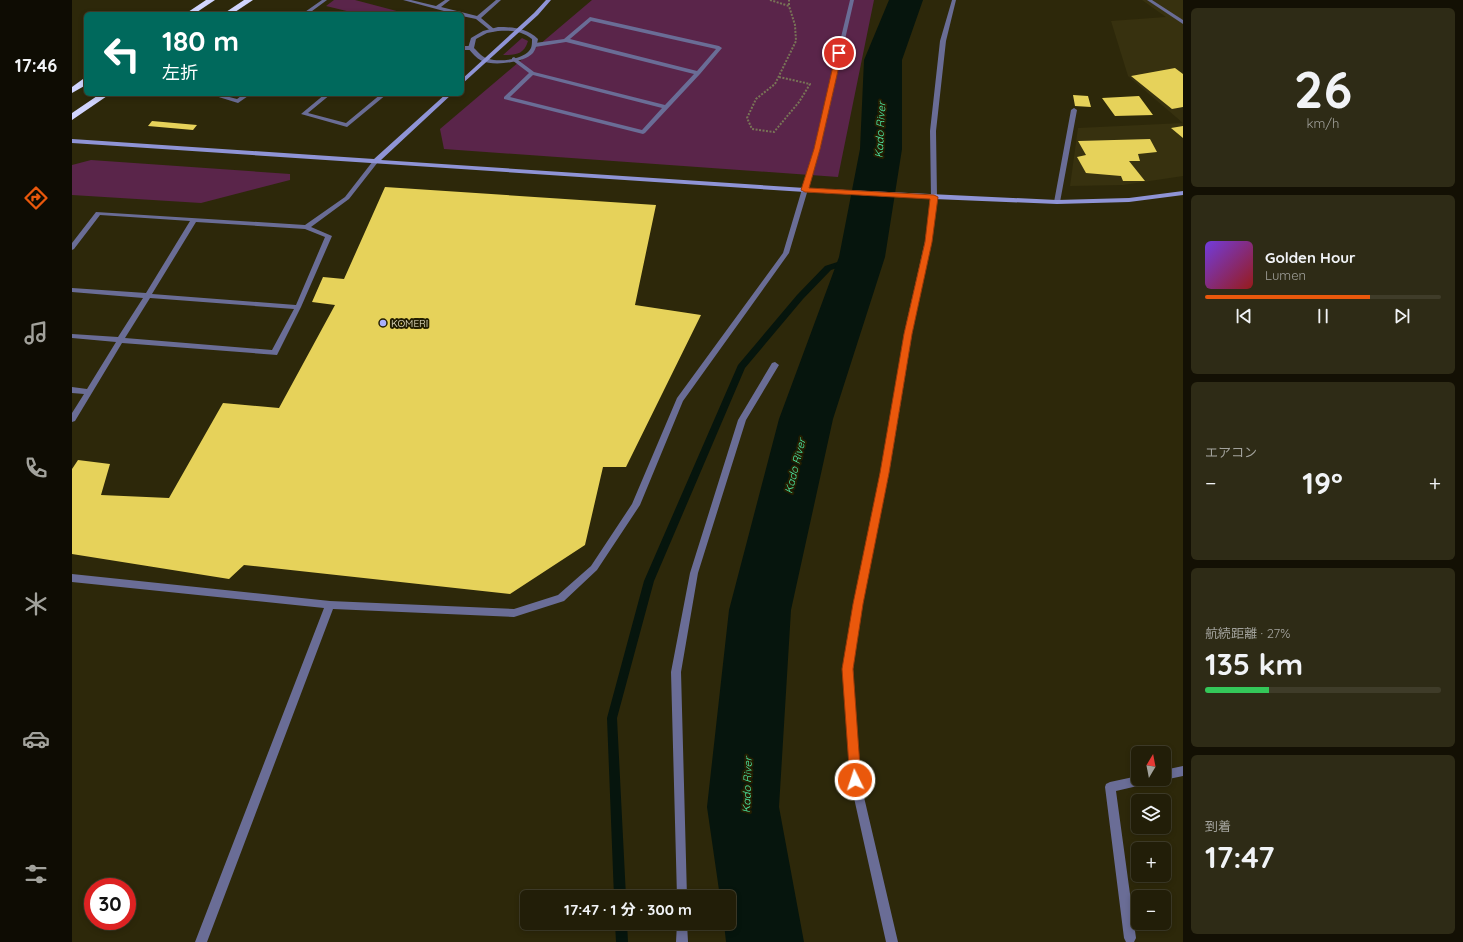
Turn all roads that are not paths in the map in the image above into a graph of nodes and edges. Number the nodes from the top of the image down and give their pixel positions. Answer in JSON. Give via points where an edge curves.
{"nodes":[{"id":1,"x":211,"y":0,"type":"edge"},
{"id":2,"x":249,"y":0,"type":"edge"},
{"id":3,"x":325,"y":0,"type":"edge"},
{"id":4,"x":405,"y":0,"type":"edge"},
{"id":5,"x":448,"y":0,"type":"edge"},
{"id":6,"x":499,"y":0,"type":"edge"},
{"id":7,"x":549,"y":0,"type":"edge"},
{"id":8,"x":852,"y":0,"type":"edge"},
{"id":9,"x":954,"y":0,"type":"edge"},
{"id":10,"x":1149,"y":0,"type":"edge"},
{"id":11,"x":437,"y":8,"type":"junction"},
{"id":12,"x":192,"y":12,"type":"edge"},
{"id":13,"x":230,"y":12,"type":"edge"},
{"id":14,"x":308,"y":12,"type":"edge"},
{"id":15,"x":454,"y":12,"type":"edge"},
{"id":16,"x":464,"y":14,"type":"edge"},
{"id":17,"x":478,"y":18,"type":"junction"},
{"id":18,"x":1183,"y":22,"type":"edge"},
{"id":19,"x":520,"y":29,"type":"junction"},
{"id":20,"x":492,"y":30,"type":"junction"},
{"id":21,"x":566,"y":40,"type":"junction"},
{"id":22,"x":535,"y":44,"type":"junction"},
{"id":23,"x":464,"y":48,"type":"edge"},
{"id":24,"x":471,"y":48,"type":"junction"},
{"id":25,"x":514,"y":59,"type":"junction"},
{"id":26,"x":485,"y":60,"type":"junction"},
{"id":27,"x":532,"y":73,"type":"junction"},
{"id":28,"x":698,"y":73,"type":"junction"},
{"id":29,"x":464,"y":80,"type":"edge"},
{"id":30,"x":84,"y":82,"type":"edge"},
{"id":31,"x":72,"y":91,"type":"edge"},
{"id":32,"x":103,"y":96,"type":"edge"},
{"id":33,"x":219,"y":96,"type":"edge"},
{"id":34,"x":245,"y":96,"type":"edge"},
{"id":35,"x":326,"y":96,"type":"edge"},
{"id":36,"x":382,"y":96,"type":"edge"},
{"id":37,"x":447,"y":96,"type":"edge"},
{"id":38,"x":666,"y":107,"type":"junction"},
{"id":39,"x":1074,"y":110,"type":"dead end"},
{"id":40,"x":72,"y":117,"type":"edge"},
{"id":41,"x":72,"y":141,"type":"edge"},
{"id":42,"x":375,"y":162,"type":"junction"},
{"id":43,"x":805,"y":190,"type":"junction"},
{"id":44,"x":1183,"y":193,"type":"edge"},
{"id":45,"x":934,"y":197,"type":"junction"},
{"id":46,"x":1057,"y":202,"type":"junction"},
{"id":47,"x":194,"y":220,"type":"junction"},
{"id":48,"x":306,"y":227,"type":"junction"},
{"id":49,"x":72,"y":247,"type":"edge"},
{"id":50,"x":72,"y":290,"type":"edge"},
{"id":51,"x":147,"y":296,"type":"junction"},
{"id":52,"x":298,"y":307,"type":"junction"},
{"id":53,"x":72,"y":336,"type":"edge"},
{"id":54,"x":121,"y":340,"type":"junction"},
{"id":55,"x":775,"y":364,"type":"dead end"},
{"id":56,"x":72,"y":390,"type":"edge"},
{"id":57,"x":89,"y":392,"type":"junction"},
{"id":58,"x":72,"y":419,"type":"edge"},
{"id":59,"x":72,"y":578,"type":"edge"},
{"id":60,"x":330,"y":605,"type":"junction"},
{"id":61,"x":1183,"y":771,"type":"edge"},
{"id":62,"x":1171,"y":774,"type":"edge"},
{"id":63,"x":1131,"y":782,"type":"edge"},
{"id":64,"x":682,"y":890,"type":"edge"},
{"id":65,"x":682,"y":930,"type":"edge"},
{"id":66,"x":1130,"y":938,"type":"dead end"},
{"id":67,"x":201,"y":942,"type":"edge"},
{"id":68,"x":682,"y":942,"type":"edge"},
{"id":69,"x":892,"y":942,"type":"edge"}],
"edges":[{"from":1,"to":12,"type":"highway"},
{"from":2,"to":13,"type":"highway"},
{"from":3,"to":14,"type":"street"},
{"from":4,"to":11,"type":"street"},
{"from":5,"to":11,"type":"street"},
{"from":6,"to":17,"type":"street"},
{"from":7,"to":19,"type":"street"},
{"from":8,"to":43,"type":"street"},
{"from":9,"to":45,"type":"street","via":[[943,41],[933,130]]},
{"from":10,"to":18,"type":"street"},
{"from":11,"to":15,"type":"street"},
{"from":16,"to":17,"type":"street"},
{"from":17,"to":20,"type":"street"},
{"from":19,"to":20,"type":"street"},
{"from":19,"to":22,"type":"street","via":[[535,38]]},
{"from":19,"to":26,"type":"street"},
{"from":20,"to":24,"type":"street","via":[[474,38]]},
{"from":21,"to":22,"type":"street"},
{"from":21,"to":28,"type":"street"},
{"from":21,"to":28,"type":"street","via":[[590,19],[719,48]]},
{"from":22,"to":25,"type":"street","via":[[530,53]]},
{"from":23,"to":24,"type":"street"},
{"from":24,"to":26,"type":"street","via":[[476,55]]},
{"from":25,"to":26,"type":"street","via":[[498,62]]},
{"from":25,"to":27,"type":"street"},
{"from":26,"to":29,"type":"street"},
{"from":27,"to":38,"type":"street"},
{"from":27,"to":38,"type":"street","via":[[506,98],[643,132]]},
{"from":28,"to":38,"type":"street"},
{"from":30,"to":31,"type":"highway"},
{"from":32,"to":40,"type":"highway"},
{"from":33,"to":34,"type":"street","via":[[238,101]]},
{"from":35,"to":36,"type":"street","via":[[304,114],[347,125]]},
{"from":37,"to":42,"type":"street"},
{"from":39,"to":46,"type":"street"},
{"from":41,"to":42,"type":"street"},
{"from":42,"to":43,"type":"street"},
{"from":42,"to":48,"type":"street","via":[[347,198]]},
{"from":43,"to":45,"type":"street"},
{"from":43,"to":60,"type":"street","via":[[786,253],[680,400],[636,505],[594,568],[561,598],[514,613]]},
{"from":44,"to":46,"type":"street","via":[[1129,200]]},
{"from":45,"to":46,"type":"street"},
{"from":45,"to":69,"type":"street","via":[[928,242],[908,334],[848,669],[855,780]]},
{"from":47,"to":48,"type":"street"},
{"from":47,"to":49,"type":"street","via":[[98,213]]},
{"from":47,"to":51,"type":"street"},
{"from":48,"to":52,"type":"street","via":[[328,236]]},
{"from":50,"to":51,"type":"street"},
{"from":51,"to":52,"type":"street"},
{"from":51,"to":54,"type":"street"},
{"from":52,"to":54,"type":"street","via":[[274,353]]},
{"from":53,"to":54,"type":"street"},
{"from":54,"to":57,"type":"street"},
{"from":55,"to":64,"type":"street","via":[[742,420],[694,573],[676,672]]},
{"from":56,"to":57,"type":"street"},
{"from":57,"to":58,"type":"street"},
{"from":59,"to":60,"type":"street"},
{"from":60,"to":67,"type":"street"},
{"from":61,"to":62,"type":"street"},
{"from":63,"to":66,"type":"street","via":[[1110,787]]},
{"from":65,"to":68,"type":"street"}]}
